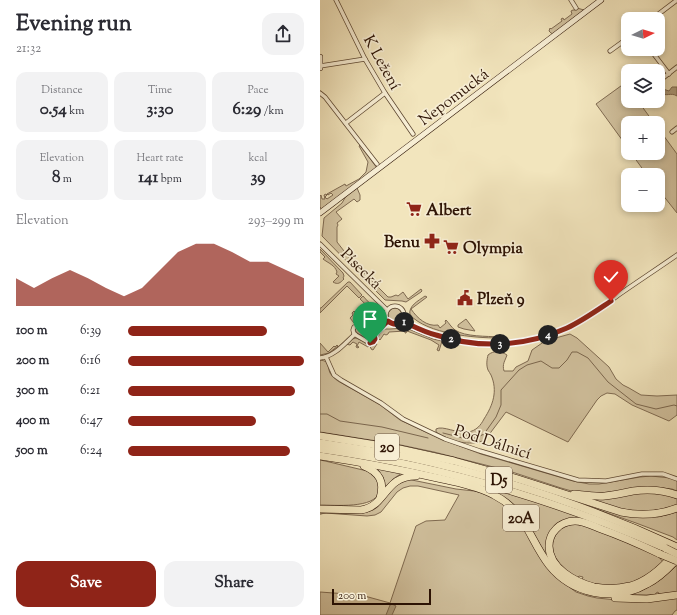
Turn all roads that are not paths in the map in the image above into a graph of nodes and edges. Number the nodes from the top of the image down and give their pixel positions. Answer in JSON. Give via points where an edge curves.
{"nodes":[{"id":1,"x":336,"y":0,"type":"edge"},
{"id":2,"x":571,"y":0,"type":"edge"},
{"id":3,"x":601,"y":0,"type":"edge"},
{"id":4,"x":677,"y":0,"type":"edge"},
{"id":5,"x":576,"y":8,"type":"dead end"},
{"id":6,"x":661,"y":12,"type":"edge"},
{"id":7,"x":621,"y":43,"type":"edge"},
{"id":8,"x":610,"y":51,"type":"dead end"},
{"id":9,"x":655,"y":56,"type":"edge"},
{"id":10,"x":320,"y":57,"type":"edge"},
{"id":11,"x":365,"y":59,"type":"junction"},
{"id":12,"x":320,"y":67,"type":"edge"},
{"id":13,"x":677,"y":67,"type":"edge"},
{"id":14,"x":668,"y":74,"type":"junction"},
{"id":15,"x":665,"y":76,"type":"edge"},
{"id":16,"x":320,"y":93,"type":"edge"},
{"id":17,"x":385,"y":93,"type":"junction"},
{"id":18,"x":346,"y":123,"type":"junction"},
{"id":19,"x":677,"y":128,"type":"edge"},
{"id":20,"x":672,"y":132,"type":"dead end"},
{"id":21,"x":413,"y":134,"type":"dead end"},
{"id":22,"x":377,"y":164,"type":"dead end"},
{"id":23,"x":320,"y":213,"type":"edge"},
{"id":24,"x":320,"y":244,"type":"edge"},
{"id":25,"x":677,"y":255,"type":"edge"},
{"id":26,"x":387,"y":310,"type":"junction"},
{"id":27,"x":388,"y":321,"type":"junction"},
{"id":28,"x":402,"y":321,"type":"junction"},
{"id":29,"x":354,"y":334,"type":"junction"},
{"id":30,"x":374,"y":334,"type":"junction"},
{"id":31,"x":326,"y":357,"type":"junction"},
{"id":32,"x":320,"y":358,"type":"edge"},
{"id":33,"x":320,"y":436,"type":"edge"},
{"id":34,"x":320,"y":443,"type":"edge"},
{"id":35,"x":320,"y":449,"type":"edge"},
{"id":36,"x":320,"y":456,"type":"edge"},
{"id":37,"x":350,"y":461,"type":"junction"},
{"id":38,"x":426,"y":475,"type":"junction"},
{"id":39,"x":677,"y":479,"type":"edge"},
{"id":40,"x":560,"y":492,"type":"junction"},
{"id":41,"x":676,"y":495,"type":"edge"},
{"id":42,"x":378,"y":501,"type":"junction"},
{"id":43,"x":677,"y":508,"type":"edge"},
{"id":44,"x":320,"y":509,"type":"edge"},
{"id":45,"x":677,"y":547,"type":"edge"},
{"id":46,"x":665,"y":549,"type":"junction"},
{"id":47,"x":677,"y":552,"type":"edge"},
{"id":48,"x":677,"y":560,"type":"edge"},
{"id":49,"x":596,"y":593,"type":"junction"},
{"id":50,"x":677,"y":595,"type":"edge"}],
"edges":[{"from":1,"to":11,"type":"street","name":"K Ležení"},
{"from":2,"to":5,"type":"street"},
{"from":3,"to":23,"type":"street","name":"Nepomucká"},
{"from":4,"to":6,"type":"street"},
{"from":7,"to":8,"type":"street"},
{"from":9,"to":14,"type":"street"},
{"from":10,"to":12,"type":"street"},
{"from":11,"to":12,"type":"street"},
{"from":11,"to":17,"type":"street","name":"K Ležení"},
{"from":13,"to":14,"type":"street"},
{"from":14,"to":15,"type":"street"},
{"from":16,"to":18,"type":"street"},
{"from":17,"to":18,"type":"street"},
{"from":17,"to":21,"type":"street","name":"K Ležení"},
{"from":18,"to":22,"type":"street"},
{"from":19,"to":20,"type":"street"},
{"from":24,"to":26,"type":"street","name":"Písecká"},
{"from":25,"to":28,"type":"street","via":[[584,319],[562,330],[527,341],[486,345],[468,343],[436,335]]},
{"from":26,"to":27,"type":"street"},
{"from":26,"to":28,"type":"street","via":[[394,305],[400,307],[404,312]]},
{"from":27,"to":28,"type":"street","via":[[393,324]]},
{"from":27,"to":30,"type":"street"},
{"from":29,"to":30,"type":"street","via":[[354,328],[359,326]]},
{"from":29,"to":30,"type":"street","via":[[370,343],[375,339]]},
{"from":29,"to":31,"type":"street","via":[[338,351]]},
{"from":31,"to":32,"type":"street"},
{"from":31,"to":39,"type":"street","name":"Pod Dálnicí","via":[[334,375],[341,380],[403,419],[445,439],[578,480],[606,481],[642,474],[663,474]]},
{"from":33,"to":40,"type":"highway","number":"20","via":[[454,461]]},
{"from":34,"to":46,"type":"highway","number":"D5","via":[[406,457],[556,498],[603,515]]},
{"from":35,"to":46,"type":"highway","number":"D5","via":[[464,477],[554,504]]},
{"from":36,"to":37,"type":"highway","number":"20A"},
{"from":37,"to":38,"type":"highway","number":"20A"},
{"from":37,"to":42,"type":"highway","via":[[371,469],[378,475],[382,489]]},
{"from":38,"to":42,"type":"highway","via":[[398,479]]},
{"from":38,"to":49,"type":"highway","number":"20A","via":[[484,490],[504,501],[516,511],[555,572],[574,586]]},
{"from":40,"to":41,"type":"highway","via":[[605,496],[650,490]]},
{"from":40,"to":43,"type":"highway","number":"20","via":[[608,509],[631,514],[652,514]]},
{"from":42,"to":44,"type":"highway","via":[[364,509]]},
{"from":45,"to":46,"type":"highway","number":"D5"},
{"from":46,"to":47,"type":"highway","number":"D5","bridge":true},
{"from":46,"to":47,"type":"highway","via":[[577,521],[558,527],[549,543],[552,557],[563,572],[583,583],[606,588],[624,587],[645,580]]},
{"from":46,"to":48,"type":"highway","bridge":true},
{"from":48,"to":49,"type":"highway","number":"20A","via":[[653,581],[636,589],[616,594]]},
{"from":49,"to":50,"type":"highway","via":[[598,596],[637,598]]}]}
